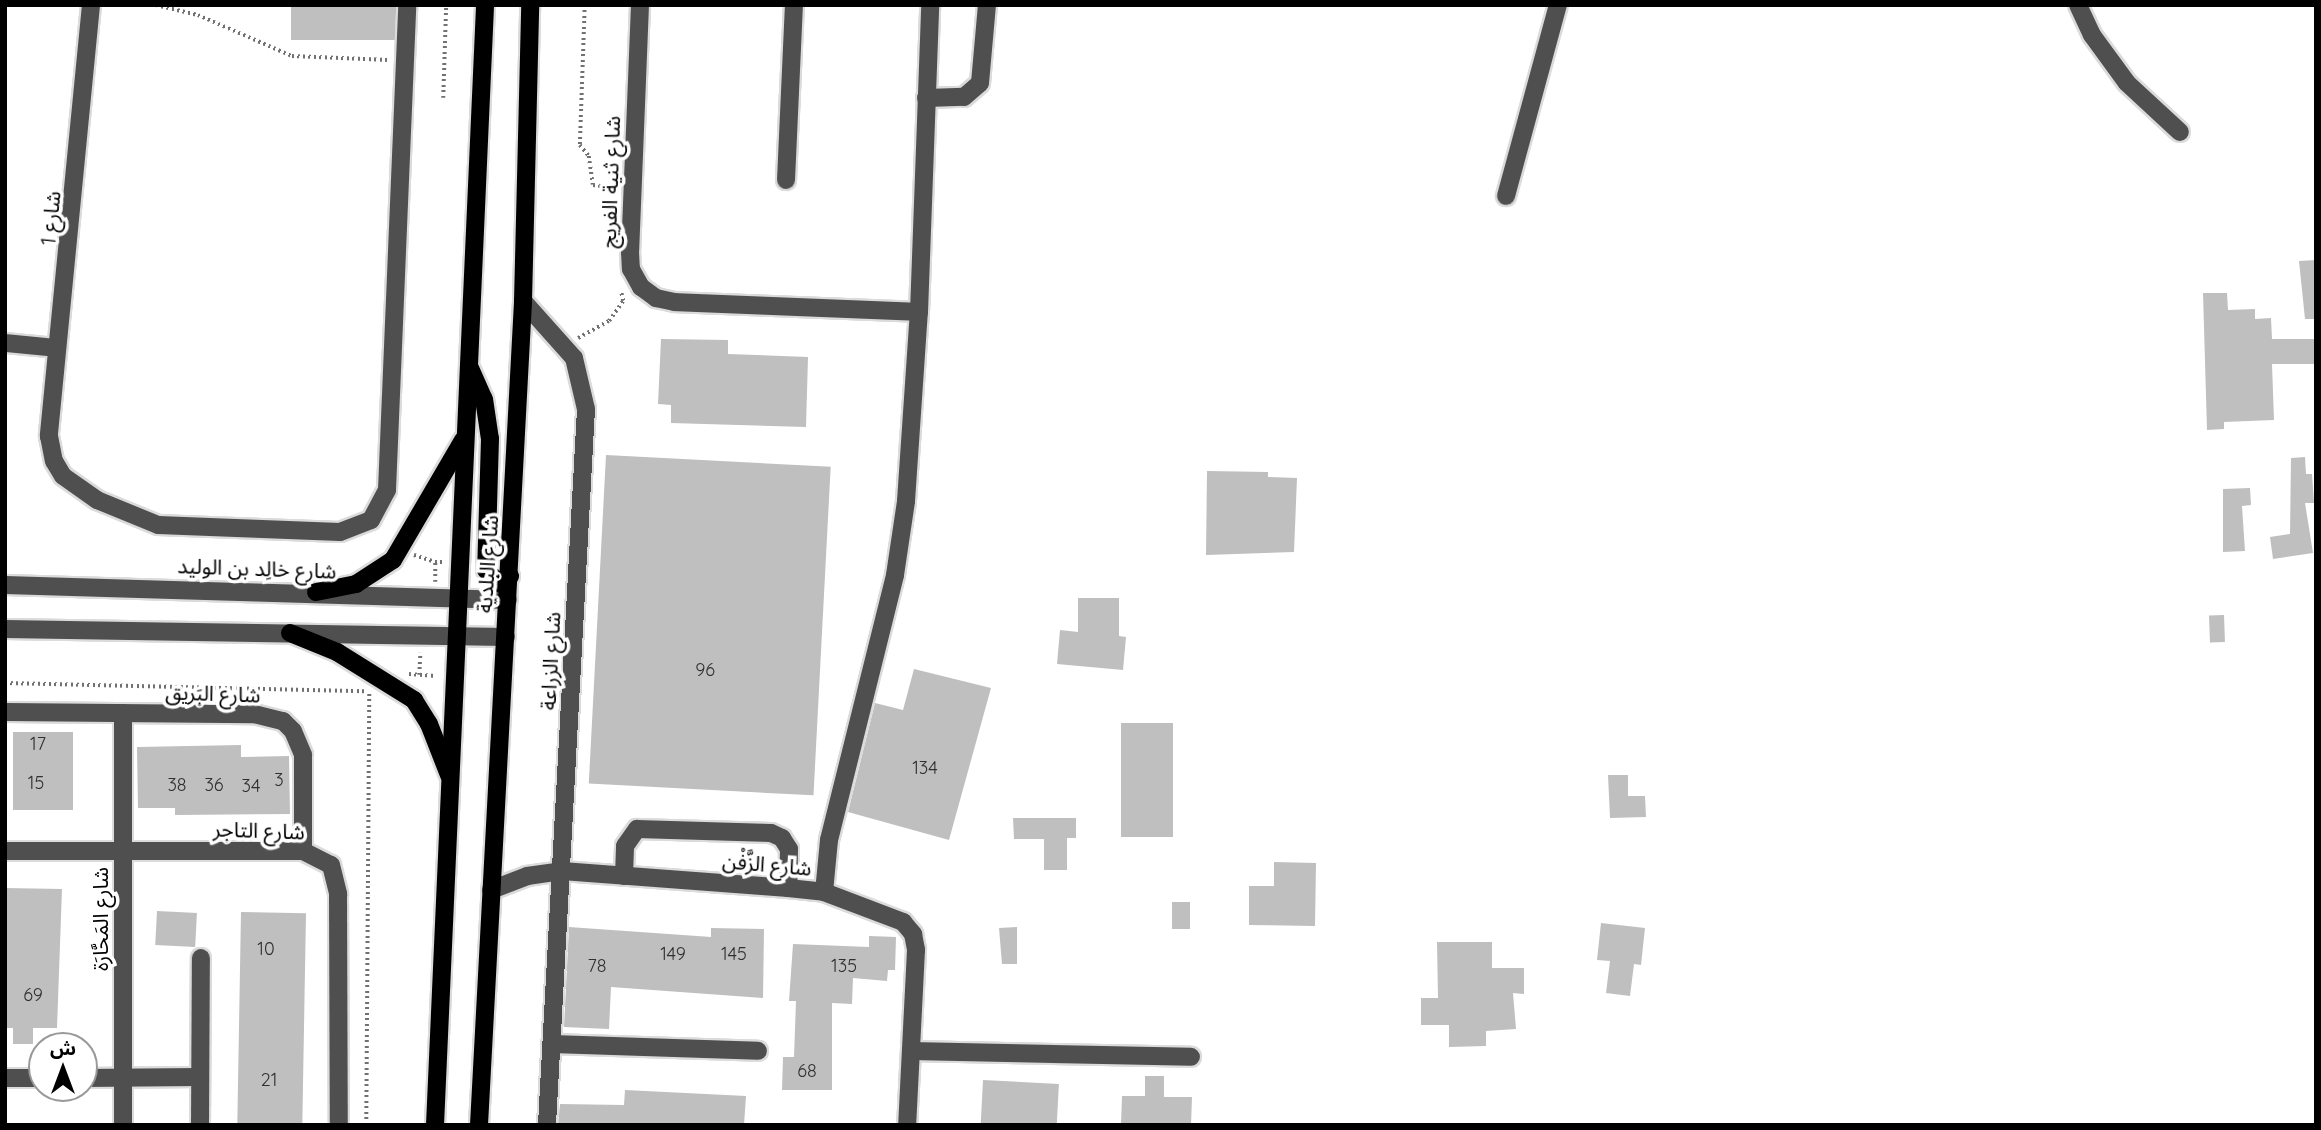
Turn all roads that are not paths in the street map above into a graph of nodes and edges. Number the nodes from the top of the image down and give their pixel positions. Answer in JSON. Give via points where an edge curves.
{"nodes":[{"id":1,"x":91,"y":5,"type":"edge"},
{"id":2,"x":407,"y":5,"type":"edge"},
{"id":3,"x":485,"y":5,"type":"edge"},
{"id":4,"x":530,"y":5,"type":"edge"},
{"id":5,"x":640,"y":5,"type":"edge"},
{"id":6,"x":794,"y":5,"type":"edge"},
{"id":7,"x":930,"y":5,"type":"edge"},
{"id":8,"x":987,"y":5,"type":"edge"},
{"id":9,"x":1558,"y":5,"type":"edge"},
{"id":10,"x":2078,"y":5,"type":"edge"},
{"id":11,"x":926,"y":98,"type":"junction"},
{"id":12,"x":2180,"y":132,"type":"dead end"},
{"id":13,"x":786,"y":180,"type":"dead end"},
{"id":14,"x":1506,"y":196,"type":"dead end"},
{"id":15,"x":523,"y":301,"type":"junction"},
{"id":16,"x":919,"y":312,"type":"junction"},
{"id":17,"x":5,"y":343,"type":"edge"},
{"id":18,"x":57,"y":348,"type":"junction"},
{"id":19,"x":468,"y":363,"type":"junction"},
{"id":20,"x":464,"y":437,"type":"junction"},
{"id":21,"x":510,"y":576,"type":"junction"},
{"id":22,"x":5,"y":585,"type":"edge"},
{"id":23,"x":316,"y":592,"type":"junction"},
{"id":24,"x":459,"y":598,"type":"junction"},
{"id":25,"x":508,"y":600,"type":"junction"},
{"id":26,"x":5,"y":629,"type":"edge"},
{"id":27,"x":290,"y":633,"type":"junction"},
{"id":28,"x":457,"y":635,"type":"junction"},
{"id":29,"x":506,"y":637,"type":"junction"},
{"id":30,"x":5,"y":712,"type":"edge"},
{"id":31,"x":123,"y":713,"type":"junction"},
{"id":32,"x":451,"y":780,"type":"junction"},
{"id":33,"x":5,"y":851,"type":"edge"},
{"id":34,"x":123,"y":851,"type":"junction"},
{"id":35,"x":303,"y":851,"type":"junction"},
{"id":36,"x":562,"y":872,"type":"junction"},
{"id":37,"x":624,"y":876,"type":"junction"},
{"id":38,"x":788,"y":888,"type":"junction"},
{"id":39,"x":491,"y":890,"type":"junction"},
{"id":40,"x":824,"y":892,"type":"junction"},
{"id":41,"x":201,"y":958,"type":"dead end"},
{"id":42,"x":552,"y":1044,"type":"junction"},
{"id":43,"x":758,"y":1051,"type":"dead end"},
{"id":44,"x":911,"y":1051,"type":"junction"},
{"id":45,"x":1191,"y":1057,"type":"dead end"},
{"id":46,"x":200,"y":1077,"type":"junction"},
{"id":47,"x":5,"y":1078,"type":"edge"},
{"id":48,"x":28,"y":1078,"type":"edge"},
{"id":49,"x":98,"y":1078,"type":"edge"},
{"id":50,"x":123,"y":1078,"type":"junction"},
{"id":51,"x":123,"y":1125,"type":"edge"},
{"id":52,"x":200,"y":1125,"type":"edge"},
{"id":53,"x":339,"y":1125,"type":"edge"},
{"id":54,"x":435,"y":1125,"type":"edge"},
{"id":55,"x":479,"y":1125,"type":"edge"},
{"id":56,"x":547,"y":1125,"type":"edge"},
{"id":57,"x":907,"y":1125,"type":"edge"}],
"edges":[{"from":1,"to":18,"type":"street","name":"شارع 1"},
{"from":2,"to":18,"type":"street","name":"شارع 1","via":[[387,490],[372,520],[340,531],[158,525],[116,510],[70,482],[54,461],[49,436]]},
{"from":3,"to":19,"type":"main road","name":"شارع البلدية"},
{"from":4,"to":15,"type":"main road","name":"شارع البلدية"},
{"from":5,"to":16,"type":"street","name":"شارع ثنية الفريج","via":[[630,252],[631,269],[641,287],[656,298],[675,302]]},
{"from":6,"to":13,"type":"street"},
{"from":7,"to":11,"type":"street"},
{"from":8,"to":11,"type":"street","via":[[980,83],[964,97]]},
{"from":9,"to":14,"type":"street"},
{"from":10,"to":12,"type":"street","via":[[2092,34],[2127,83]]},
{"from":11,"to":16,"type":"street"},
{"from":15,"to":21,"type":"main road","name":"شارع البلدية"},
{"from":15,"to":36,"type":"street","name":"شارع الزراعة","via":[[565,344],[581,373],[586,409]]},
{"from":16,"to":40,"type":"street","via":[[898,554],[830,840]]},
{"from":17,"to":18,"type":"street"},
{"from":19,"to":20,"type":"main road","name":"شارع البلدية"},
{"from":19,"to":21,"type":"main road","via":[[484,399],[490,439],[486,569],[493,581],[506,581]]},
{"from":20,"to":23,"type":"main road","via":[[393,560],[356,584]]},
{"from":20,"to":24,"type":"main road","name":"شارع البلدية"},
{"from":21,"to":25,"type":"main road","name":"شارع البلدية"},
{"from":22,"to":23,"type":"street","name":"شارع خالِد بن الوليد"},
{"from":23,"to":24,"type":"street","name":"شارع خالِد بن الوليد"},
{"from":24,"to":25,"type":"street","name":"شارع خالِد بن الوليد"},
{"from":24,"to":28,"type":"main road","name":"شارع البلدية"},
{"from":25,"to":29,"type":"main road","name":"شارع البلدية"},
{"from":26,"to":27,"type":"street"},
{"from":27,"to":28,"type":"street"},
{"from":27,"to":32,"type":"main road","via":[[337,652],[375,685],[423,711]]},
{"from":28,"to":29,"type":"street"},
{"from":28,"to":32,"type":"main road","name":"شارع البلدية"},
{"from":29,"to":39,"type":"main road","name":"شارع البلدية"},
{"from":30,"to":31,"type":"street","name":"شارع البَريق"},
{"from":31,"to":34,"type":"street","name":"شارع المَحَّارَة"},
{"from":31,"to":35,"type":"street","name":"شارع البَريق","via":[[254,714],[283,722],[293,731],[303,755]]},
{"from":32,"to":54,"type":"main road","name":"شارع البلدية"},
{"from":33,"to":34,"type":"street","name":"شارع التاجر"},
{"from":34,"to":35,"type":"street","name":"شارع التاجر"},
{"from":34,"to":50,"type":"street","name":"شارع المَحَّارَة"},
{"from":35,"to":53,"type":"street","name":"شارع التاجر","via":[[331,865],[338,881]]},
{"from":36,"to":37,"type":"street","name":"شارع الزَّفْن"},
{"from":36,"to":39,"type":"street","name":"شارع الزَّفْن","via":[[527,876]]},
{"from":36,"to":42,"type":"street","name":"شارع الزراعة"},
{"from":37,"to":38,"type":"street","name":"شارع الزَّفْن"},
{"from":37,"to":38,"type":"street","via":[[625,846],[637,829],[771,832],[789,849]]},
{"from":38,"to":40,"type":"street","name":"شارع الزَّفْن"},
{"from":39,"to":55,"type":"main road","name":"شارع البلدية"},
{"from":40,"to":44,"type":"street","name":"شارع الزَّفْن","via":[[895,918],[913,934]]},
{"from":41,"to":46,"type":"street"},
{"from":42,"to":43,"type":"street"},
{"from":42,"to":56,"type":"street","name":"شارع الزراعة"},
{"from":44,"to":45,"type":"street"},
{"from":44,"to":57,"type":"street","name":"شارع الزَّفْن"},
{"from":46,"to":50,"type":"street"},
{"from":46,"to":52,"type":"street"},
{"from":47,"to":48,"type":"street"},
{"from":49,"to":50,"type":"street"},
{"from":50,"to":51,"type":"street","name":"شارع المَحَّارَة"}]}
